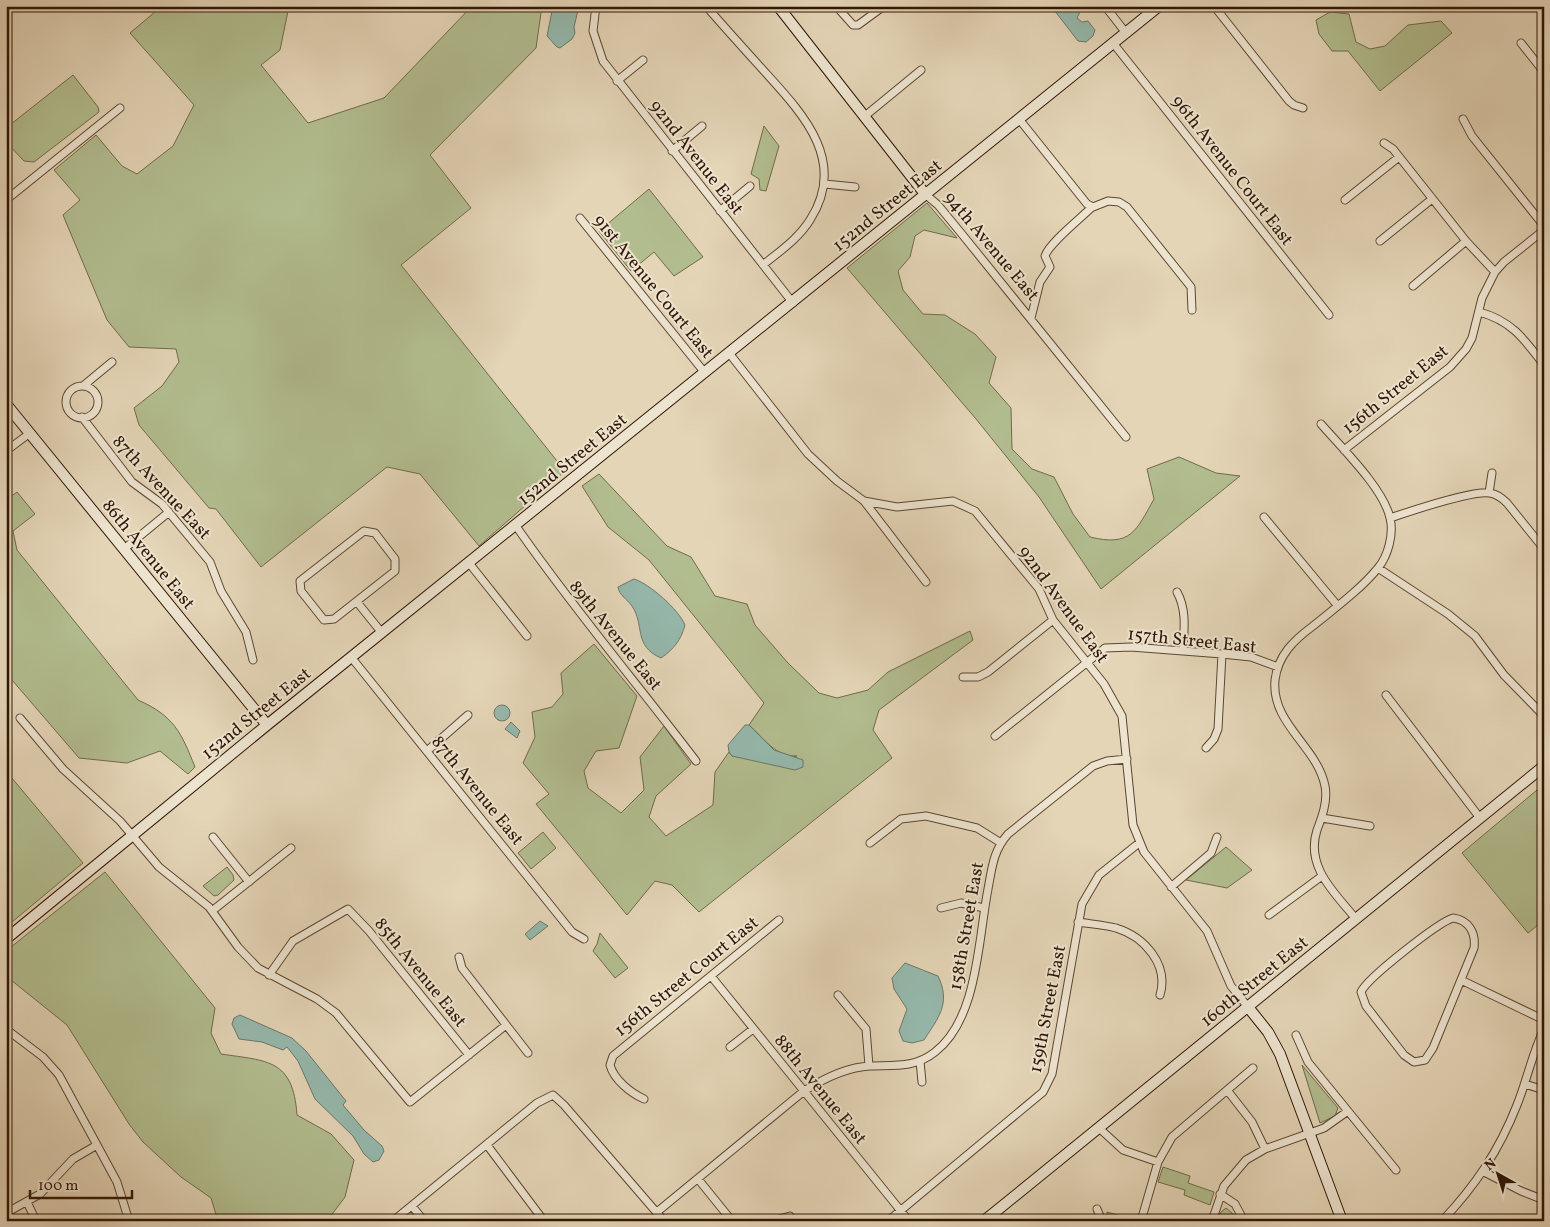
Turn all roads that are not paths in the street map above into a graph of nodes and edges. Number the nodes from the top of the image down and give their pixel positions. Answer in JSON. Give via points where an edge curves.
{"nodes":[{"id":1,"x":596,"y":6,"type":"edge"},
{"id":2,"x":706,"y":6,"type":"edge"},
{"id":3,"x":778,"y":6,"type":"edge"},
{"id":4,"x":836,"y":6,"type":"edge"},
{"id":5,"x":884,"y":6,"type":"edge"},
{"id":6,"x":1105,"y":6,"type":"edge"},
{"id":7,"x":1159,"y":6,"type":"edge"},
{"id":8,"x":1214,"y":6,"type":"edge"},
{"id":9,"x":1126,"y":33,"type":"junction"},
{"id":10,"x":1114,"y":43,"type":"junction"},
{"id":11,"x":1521,"y":43,"type":"dead end"},
{"id":12,"x":643,"y":60,"type":"dead end"},
{"id":13,"x":921,"y":70,"type":"dead end"},
{"id":14,"x":1544,"y":72,"type":"edge"},
{"id":15,"x":617,"y":81,"type":"junction"},
{"id":16,"x":120,"y":108,"type":"dead end"},
{"id":17,"x":1303,"y":108,"type":"dead end"},
{"id":18,"x":865,"y":116,"type":"junction"},
{"id":19,"x":1019,"y":119,"type":"junction"},
{"id":20,"x":1463,"y":119,"type":"dead end"},
{"id":21,"x":702,"y":126,"type":"dead end"},
{"id":22,"x":1384,"y":143,"type":"dead end"},
{"id":23,"x":672,"y":151,"type":"junction"},
{"id":24,"x":1399,"y":157,"type":"junction"},
{"id":25,"x":825,"y":184,"type":"junction"},
{"id":26,"x":750,"y":186,"type":"dead end"},
{"id":27,"x":855,"y":187,"type":"dead end"},
{"id":28,"x":925,"y":194,"type":"junction"},
{"id":29,"x":1432,"y":199,"type":"junction"},
{"id":30,"x":6,"y":200,"type":"edge"},
{"id":31,"x":1346,"y":200,"type":"dead end"},
{"id":32,"x":1092,"y":207,"type":"junction"},
{"id":33,"x":720,"y":211,"type":"junction"},
{"id":34,"x":580,"y":218,"type":"dead end"},
{"id":35,"x":1544,"y":228,"type":"edge"},
{"id":36,"x":1380,"y":241,"type":"dead end"},
{"id":37,"x":1466,"y":241,"type":"junction"},
{"id":38,"x":763,"y":265,"type":"junction"},
{"id":39,"x":1495,"y":272,"type":"junction"},
{"id":40,"x":1413,"y":286,"type":"dead end"},
{"id":41,"x":793,"y":303,"type":"junction"},
{"id":42,"x":1192,"y":310,"type":"dead end"},
{"id":43,"x":1479,"y":312,"type":"junction"},
{"id":44,"x":1329,"y":315,"type":"dead end"},
{"id":45,"x":1031,"y":318,"type":"junction"},
{"id":46,"x":729,"y":354,"type":"junction"},
{"id":47,"x":112,"y":362,"type":"dead end"},
{"id":48,"x":1544,"y":365,"type":"edge"},
{"id":49,"x":705,"y":373,"type":"junction"},
{"id":50,"x":83,"y":386,"type":"junction"},
{"id":51,"x":6,"y":404,"type":"edge"},
{"id":52,"x":82,"y":417,"type":"junction"},
{"id":53,"x":1321,"y":424,"type":"dead end"},
{"id":54,"x":30,"y":433,"type":"junction"},
{"id":55,"x":1126,"y":437,"type":"dead end"},
{"id":56,"x":1344,"y":450,"type":"junction"},
{"id":57,"x":6,"y":451,"type":"edge"},
{"id":58,"x":1492,"y":473,"type":"dead end"},
{"id":59,"x":1489,"y":493,"type":"junction"},
{"id":60,"x":864,"y":501,"type":"junction"},
{"id":61,"x":169,"y":512,"type":"junction"},
{"id":62,"x":1264,"y":517,"type":"dead end"},
{"id":63,"x":1390,"y":518,"type":"junction"},
{"id":64,"x":516,"y":526,"type":"junction"},
{"id":65,"x":124,"y":549,"type":"junction"},
{"id":66,"x":1544,"y":549,"type":"edge"},
{"id":67,"x":469,"y":563,"type":"junction"},
{"id":68,"x":1378,"y":568,"type":"junction"},
{"id":69,"x":926,"y":582,"type":"dead end"},
{"id":70,"x":1177,"y":592,"type":"dead end"},
{"id":71,"x":357,"y":602,"type":"junction"},
{"id":72,"x":1337,"y":605,"type":"junction"},
{"id":73,"x":1053,"y":620,"type":"junction"},
{"id":74,"x":382,"y":633,"type":"junction"},
{"id":75,"x":527,"y":636,"type":"dead end"},
{"id":76,"x":1183,"y":650,"type":"junction"},
{"id":77,"x":1222,"y":654,"type":"junction"},
{"id":78,"x":351,"y":657,"type":"junction"},
{"id":79,"x":253,"y":660,"type":"dead end"},
{"id":80,"x":1086,"y":662,"type":"junction"},
{"id":81,"x":1278,"y":667,"type":"junction"},
{"id":82,"x":963,"y":677,"type":"dead end"},
{"id":83,"x":1386,"y":695,"type":"dead end"},
{"id":84,"x":468,"y":715,"type":"dead end"},
{"id":85,"x":1544,"y":716,"type":"edge"},
{"id":86,"x":20,"y":718,"type":"dead end"},
{"id":87,"x":267,"y":725,"type":"junction"},
{"id":88,"x":995,"y":736,"type":"dead end"},
{"id":89,"x":1206,"y":748,"type":"dead end"},
{"id":90,"x":427,"y":751,"type":"junction"},
{"id":91,"x":1126,"y":758,"type":"junction"},
{"id":92,"x":696,"y":761,"type":"dead end"},
{"id":93,"x":1542,"y":772,"type":"edge"},
{"id":94,"x":1322,"y":818,"type":"junction"},
{"id":95,"x":1480,"y":818,"type":"junction"},
{"id":96,"x":1370,"y":826,"type":"dead end"},
{"id":97,"x":134,"y":836,"type":"junction"},
{"id":98,"x":1217,"y":836,"type":"dead end"},
{"id":99,"x":213,"y":837,"type":"dead end"},
{"id":100,"x":870,"y":843,"type":"dead end"},
{"id":101,"x":1000,"y":843,"type":"junction"},
{"id":102,"x":1139,"y":843,"type":"junction"},
{"id":103,"x":291,"y":848,"type":"dead end"},
{"id":104,"x":1322,"y":876,"type":"junction"},
{"id":105,"x":249,"y":882,"type":"junction"},
{"id":106,"x":1171,"y":887,"type":"junction"},
{"id":107,"x":941,"y":908,"type":"dead end"},
{"id":108,"x":984,"y":908,"type":"junction"},
{"id":109,"x":212,"y":911,"type":"junction"},
{"id":110,"x":1269,"y":915,"type":"dead end"},
{"id":111,"x":1356,"y":919,"type":"junction"},
{"id":112,"x":779,"y":920,"type":"dead end"},
{"id":113,"x":1078,"y":922,"type":"junction"},
{"id":114,"x":6,"y":939,"type":"edge"},
{"id":115,"x":584,"y":939,"type":"dead end"},
{"id":116,"x":459,"y":957,"type":"dead end"},
{"id":117,"x":269,"y":975,"type":"junction"},
{"id":118,"x":710,"y":976,"type":"junction"},
{"id":119,"x":1461,"y":980,"type":"junction"},
{"id":120,"x":838,"y":995,"type":"dead end"},
{"id":121,"x":1160,"y":995,"type":"dead end"},
{"id":122,"x":1248,"y":1007,"type":"junction"},
{"id":123,"x":1544,"y":1020,"type":"edge"},
{"id":124,"x":506,"y":1025,"type":"junction"},
{"id":125,"x":6,"y":1029,"type":"edge"},
{"id":126,"x":753,"y":1029,"type":"junction"},
{"id":127,"x":1544,"y":1029,"type":"edge"},
{"id":128,"x":1296,"y":1036,"type":"dead end"},
{"id":129,"x":730,"y":1048,"type":"dead end"},
{"id":130,"x":528,"y":1053,"type":"dead end"},
{"id":131,"x":468,"y":1055,"type":"junction"},
{"id":132,"x":920,"y":1061,"type":"junction"},
{"id":133,"x":869,"y":1066,"type":"junction"},
{"id":134,"x":1253,"y":1068,"type":"dead end"},
{"id":135,"x":922,"y":1082,"type":"dead end"},
{"id":136,"x":1525,"y":1084,"type":"junction"},
{"id":137,"x":1227,"y":1090,"type":"junction"},
{"id":138,"x":1544,"y":1090,"type":"edge"},
{"id":139,"x":804,"y":1091,"type":"junction"},
{"id":140,"x":644,"y":1099,"type":"dead end"},
{"id":141,"x":1348,"y":1111,"type":"junction"},
{"id":142,"x":1099,"y":1128,"type":"junction"},
{"id":143,"x":1309,"y":1132,"type":"junction"},
{"id":144,"x":96,"y":1144,"type":"junction"},
{"id":145,"x":487,"y":1145,"type":"junction"},
{"id":146,"x":1265,"y":1149,"type":"junction"},
{"id":147,"x":1158,"y":1162,"type":"junction"},
{"id":148,"x":1396,"y":1170,"type":"dead end"},
{"id":149,"x":1484,"y":1172,"type":"junction"},
{"id":150,"x":698,"y":1179,"type":"junction"},
{"id":151,"x":1220,"y":1194,"type":"junction"},
{"id":152,"x":1544,"y":1200,"type":"edge"},
{"id":153,"x":27,"y":1202,"type":"junction"},
{"id":154,"x":412,"y":1206,"type":"junction"},
{"id":155,"x":1097,"y":1209,"type":"dead end"},
{"id":156,"x":900,"y":1210,"type":"junction"},
{"id":157,"x":656,"y":1212,"type":"junction"},
{"id":158,"x":6,"y":1213,"type":"edge"},
{"id":159,"x":790,"y":1216,"type":"dead end"},
{"id":160,"x":36,"y":1221,"type":"edge"},
{"id":161,"x":129,"y":1221,"type":"edge"},
{"id":162,"x":392,"y":1221,"type":"edge"},
{"id":163,"x":424,"y":1221,"type":"edge"},
{"id":164,"x":544,"y":1221,"type":"edge"},
{"id":165,"x":664,"y":1221,"type":"edge"},
{"id":166,"x":732,"y":1221,"type":"edge"},
{"id":167,"x":772,"y":1221,"type":"edge"},
{"id":168,"x":888,"y":1221,"type":"edge"},
{"id":169,"x":909,"y":1221,"type":"edge"},
{"id":170,"x":984,"y":1221,"type":"edge"},
{"id":171,"x":1102,"y":1221,"type":"edge"},
{"id":172,"x":1141,"y":1221,"type":"edge"},
{"id":173,"x":1212,"y":1221,"type":"edge"},
{"id":174,"x":1244,"y":1221,"type":"edge"},
{"id":175,"x":1342,"y":1221,"type":"edge"},
{"id":176,"x":1442,"y":1221,"type":"edge"}],
"edges":[{"from":1,"to":15,"type":"street","name":"92nd Avenue East","via":[[593,22],[603,61]]},
{"from":2,"to":25,"type":"street","via":[[794,105],[815,136],[823,158]]},
{"from":3,"to":18,"type":"street","name":"94th Avenue East"},
{"from":4,"to":5,"type":"street","via":[[853,25],[858,25]]},
{"from":6,"to":9,"type":"street"},
{"from":7,"to":9,"type":"street","name":"152nd Street East"},
{"from":8,"to":17,"type":"street","via":[[1289,101]]},
{"from":9,"to":10,"type":"street","name":"152nd Street East"},
{"from":10,"to":19,"type":"street","name":"152nd Street East"},
{"from":10,"to":44,"type":"street","name":"96th Avenue Court East"},
{"from":11,"to":14,"type":"street"},
{"from":12,"to":15,"type":"street"},
{"from":13,"to":18,"type":"street"},
{"from":15,"to":23,"type":"street","name":"92nd Avenue East"},
{"from":16,"to":30,"type":"street"},
{"from":18,"to":28,"type":"street","name":"94th Avenue East"},
{"from":19,"to":28,"type":"street","name":"152nd Street East"},
{"from":19,"to":32,"type":"street","via":[[1086,204]]},
{"from":20,"to":35,"type":"street"},
{"from":21,"to":23,"type":"street"},
{"from":22,"to":24,"type":"street"},
{"from":23,"to":33,"type":"street","name":"92nd Avenue East"},
{"from":24,"to":29,"type":"street"},
{"from":24,"to":31,"type":"street"},
{"from":25,"to":27,"type":"street"},
{"from":25,"to":38,"type":"street","via":[[817,208],[804,229]]},
{"from":26,"to":33,"type":"street"},
{"from":28,"to":41,"type":"street","name":"152nd Street East"},
{"from":28,"to":45,"type":"street","name":"94th Avenue East","via":[[938,205]]},
{"from":29,"to":36,"type":"street"},
{"from":29,"to":37,"type":"street"},
{"from":32,"to":42,"type":"street","via":[[1108,201],[1127,207],[1191,287]]},
{"from":32,"to":45,"type":"street","via":[[1048,246],[1045,256],[1050,267],[1040,282]]},
{"from":33,"to":38,"type":"street","name":"92nd Avenue East"},
{"from":34,"to":49,"type":"street","name":"91st Avenue Court East"},
{"from":35,"to":39,"type":"street","name":"156th Street East"},
{"from":37,"to":39,"type":"street"},
{"from":37,"to":40,"type":"street"},
{"from":38,"to":41,"type":"street","name":"92nd Avenue East"},
{"from":39,"to":43,"type":"street","name":"156th Street East"},
{"from":41,"to":46,"type":"street","name":"152nd Street East"},
{"from":43,"to":48,"type":"street","via":[[1501,319],[1515,329]]},
{"from":43,"to":56,"type":"street","name":"156th Street East","via":[[1472,338],[1450,367]]},
{"from":45,"to":55,"type":"street","name":"94th Avenue East"},
{"from":46,"to":49,"type":"street","name":"152nd Street East"},
{"from":46,"to":60,"type":"street","name":"91st Avenue Court East","via":[[808,454]]},
{"from":47,"to":50,"type":"street","name":"87th Avenue East"},
{"from":49,"to":64,"type":"street","name":"152nd Street East"},
{"from":50,"to":52,"type":"street","via":[[92,390],[97,404],[93,413]]},
{"from":50,"to":52,"type":"street","name":"87th Avenue East","via":[[73,389],[66,402],[70,412]]},
{"from":51,"to":54,"type":"street","name":"86th Avenue East"},
{"from":52,"to":61,"type":"street","name":"87th Avenue East","via":[[132,482]]},
{"from":53,"to":56,"type":"street"},
{"from":54,"to":57,"type":"street"},
{"from":54,"to":65,"type":"street","name":"86th Avenue East"},
{"from":56,"to":63,"type":"street","via":[[1374,487]]},
{"from":58,"to":59,"type":"street"},
{"from":59,"to":63,"type":"street","via":[[1473,494]]},
{"from":59,"to":66,"type":"street","via":[[1507,503]]},
{"from":60,"to":69,"type":"street","name":"91st Avenue Court East"},
{"from":60,"to":73,"type":"street","name":"92nd Avenue East","via":[[897,508],[953,501],[975,511],[1039,589]]},
{"from":61,"to":65,"type":"street"},
{"from":61,"to":79,"type":"street","name":"87th Avenue East","via":[[210,562],[222,591],[246,632]]},
{"from":62,"to":72,"type":"street"},
{"from":63,"to":68,"type":"street","name":"157th Street East","via":[[1388,547]]},
{"from":64,"to":67,"type":"street","name":"152nd Street East"},
{"from":64,"to":92,"type":"street","name":"89th Avenue East","via":[[571,603]]},
{"from":65,"to":87,"type":"street","name":"86th Avenue East"},
{"from":67,"to":74,"type":"street","name":"152nd Street East"},
{"from":67,"to":75,"type":"street"},
{"from":68,"to":72,"type":"street","name":"157th Street East"},
{"from":68,"to":85,"type":"street","via":[[1441,609],[1475,636],[1504,675]]},
{"from":70,"to":76,"type":"street","via":[[1183,605]]},
{"from":71,"to":71,"type":"street","via":[[396,568],[395,559],[375,533],[369,531],[362,532],[299,584],[300,591],[324,620],[334,619]]},
{"from":71,"to":74,"type":"street"},
{"from":72,"to":81,"type":"street","name":"157th Street East","via":[[1295,639],[1282,655]]},
{"from":73,"to":80,"type":"street","name":"92nd Avenue East"},
{"from":73,"to":82,"type":"street","via":[[988,672],[978,677]]},
{"from":74,"to":78,"type":"street","name":"152nd Street East"},
{"from":76,"to":77,"type":"street","name":"157th Street East"},
{"from":76,"to":80,"type":"street","name":"157th Street East","via":[[1109,647]]},
{"from":77,"to":81,"type":"street","name":"157th Street East","via":[[1251,658]]},
{"from":77,"to":89,"type":"street","via":[[1218,729]]},
{"from":78,"to":87,"type":"street","name":"152nd Street East"},
{"from":78,"to":90,"type":"street","name":"87th Avenue East"},
{"from":80,"to":88,"type":"street","name":"157th Street East"},
{"from":80,"to":91,"type":"street","name":"92nd Avenue East","via":[[1108,690],[1122,716]]},
{"from":81,"to":94,"type":"street","via":[[1276,702],[1321,770],[1324,780],[1326,799]]},
{"from":83,"to":95,"type":"street"},
{"from":84,"to":90,"type":"street"},
{"from":86,"to":97,"type":"street","via":[[63,769]]},
{"from":87,"to":97,"type":"street","name":"152nd Street East"},
{"from":90,"to":115,"type":"street","name":"87th Avenue East","via":[[572,932]]},
{"from":91,"to":101,"type":"street","name":"158th Street East","via":[[1098,764],[1083,773]]},
{"from":91,"to":102,"type":"street","name":"92nd Avenue East","via":[[1132,818]]},
{"from":93,"to":95,"type":"street","name":"160th Street East"},
{"from":94,"to":96,"type":"street"},
{"from":94,"to":104,"type":"street","via":[[1314,845]]},
{"from":95,"to":111,"type":"street","name":"160th Street East"},
{"from":97,"to":109,"type":"street","via":[[160,867],[195,893]]},
{"from":97,"to":114,"type":"street","name":"152nd Street East"},
{"from":98,"to":106,"type":"street","via":[[1211,853]]},
{"from":99,"to":105,"type":"street"},
{"from":100,"to":101,"type":"street","via":[[901,819],[926,816],[978,828]]},
{"from":101,"to":108,"type":"street","name":"158th Street East","via":[[992,862]]},
{"from":102,"to":106,"type":"street","name":"92nd Avenue East"},
{"from":102,"to":113,"type":"street","name":"159th Street East","via":[[1099,875],[1086,894]]},
{"from":103,"to":105,"type":"street"},
{"from":104,"to":110,"type":"street"},
{"from":104,"to":111,"type":"street"},
{"from":105,"to":109,"type":"street"},
{"from":106,"to":122,"type":"street","name":"92nd Avenue East","via":[[1207,931],[1231,986]]},
{"from":107,"to":108,"type":"street","via":[[961,904]]},
{"from":108,"to":132,"type":"street","name":"158th Street East","via":[[966,1010],[945,1044]]},
{"from":109,"to":117,"type":"street","via":[[238,947]]},
{"from":111,"to":122,"type":"street","name":"160th Street East"},
{"from":112,"to":118,"type":"street","name":"156th Street Court East"},
{"from":113,"to":121,"type":"street","via":[[1117,929],[1140,941],[1154,956],[1162,973],[1164,984]]},
{"from":113,"to":156,"type":"street","name":"159th Street East","via":[[1052,1074],[1043,1092]]},
{"from":116,"to":124,"type":"street","via":[[462,968]]},
{"from":117,"to":131,"type":"street","via":[[307,993],[336,1013],[410,1102]]},
{"from":117,"to":131,"type":"street","name":"85th Avenue East","via":[[293,941],[348,909]]},
{"from":118,"to":126,"type":"street","name":"88th Avenue East"},
{"from":118,"to":140,"type":"street","name":"156th Street Court East","via":[[613,1056],[610,1065],[616,1076],[629,1091]]},
{"from":119,"to":119,"type":"street","via":[[1429,1056],[1420,1061],[1409,1060],[1404,1055],[1366,1006],[1361,992],[1370,980],[1446,920],[1453,918],[1462,920],[1475,936],[1474,948]]},
{"from":119,"to":123,"type":"street"},
{"from":120,"to":133,"type":"street","via":[[866,1029]]},
{"from":122,"to":142,"type":"street","name":"160th Street East"},
{"from":122,"to":143,"type":"street","via":[[1274,1040]]},
{"from":124,"to":130,"type":"street"},
{"from":124,"to":131,"type":"street"},
{"from":125,"to":144,"type":"street","via":[[54,1067]]},
{"from":126,"to":129,"type":"street"},
{"from":126,"to":139,"type":"street","name":"88th Avenue East"},
{"from":127,"to":136,"type":"street"},
{"from":128,"to":141,"type":"street","via":[[1308,1062]]},
{"from":132,"to":133,"type":"street","name":"158th Street East","via":[[906,1066]]},
{"from":132,"to":135,"type":"street"},
{"from":133,"to":139,"type":"street","name":"158th Street East","via":[[832,1076]]},
{"from":134,"to":137,"type":"street"},
{"from":136,"to":138,"type":"street"},
{"from":136,"to":149,"type":"street"},
{"from":137,"to":146,"type":"street","via":[[1252,1122]]},
{"from":137,"to":147,"type":"street","via":[[1178,1130]]},
{"from":139,"to":150,"type":"street","name":"158th Street East"},
{"from":139,"to":156,"type":"street","name":"88th Avenue East"},
{"from":141,"to":143,"type":"street","via":[[1330,1125]]},
{"from":141,"to":148,"type":"street"},
{"from":142,"to":147,"type":"street","via":[[1122,1150]]},
{"from":142,"to":170,"type":"street","name":"160th Street East"},
{"from":143,"to":146,"type":"street"},
{"from":143,"to":175,"type":"street"},
{"from":144,"to":153,"type":"street","via":[[73,1159],[52,1184]]},
{"from":144,"to":161,"type":"street","via":[[117,1182]]},
{"from":145,"to":154,"type":"street"},
{"from":145,"to":157,"type":"street","via":[[537,1103],[553,1096]]},
{"from":145,"to":164,"type":"street"},
{"from":146,"to":151,"type":"street","via":[[1237,1168]]},
{"from":147,"to":172,"type":"street"},
{"from":149,"to":152,"type":"street"},
{"from":149,"to":176,"type":"street"},
{"from":150,"to":157,"type":"street","name":"158th Street East"},
{"from":150,"to":166,"type":"street"},
{"from":151,"to":173,"type":"street"},
{"from":151,"to":174,"type":"street","via":[[1235,1204]]},
{"from":153,"to":158,"type":"street"},
{"from":153,"to":160,"type":"street"},
{"from":154,"to":162,"type":"street"},
{"from":154,"to":163,"type":"street"},
{"from":155,"to":171,"type":"street"},
{"from":156,"to":168,"type":"street","name":"159th Street East"},
{"from":156,"to":169,"type":"street","name":"88th Avenue East"},
{"from":157,"to":165,"type":"street"},
{"from":159,"to":167,"type":"street"}]}
